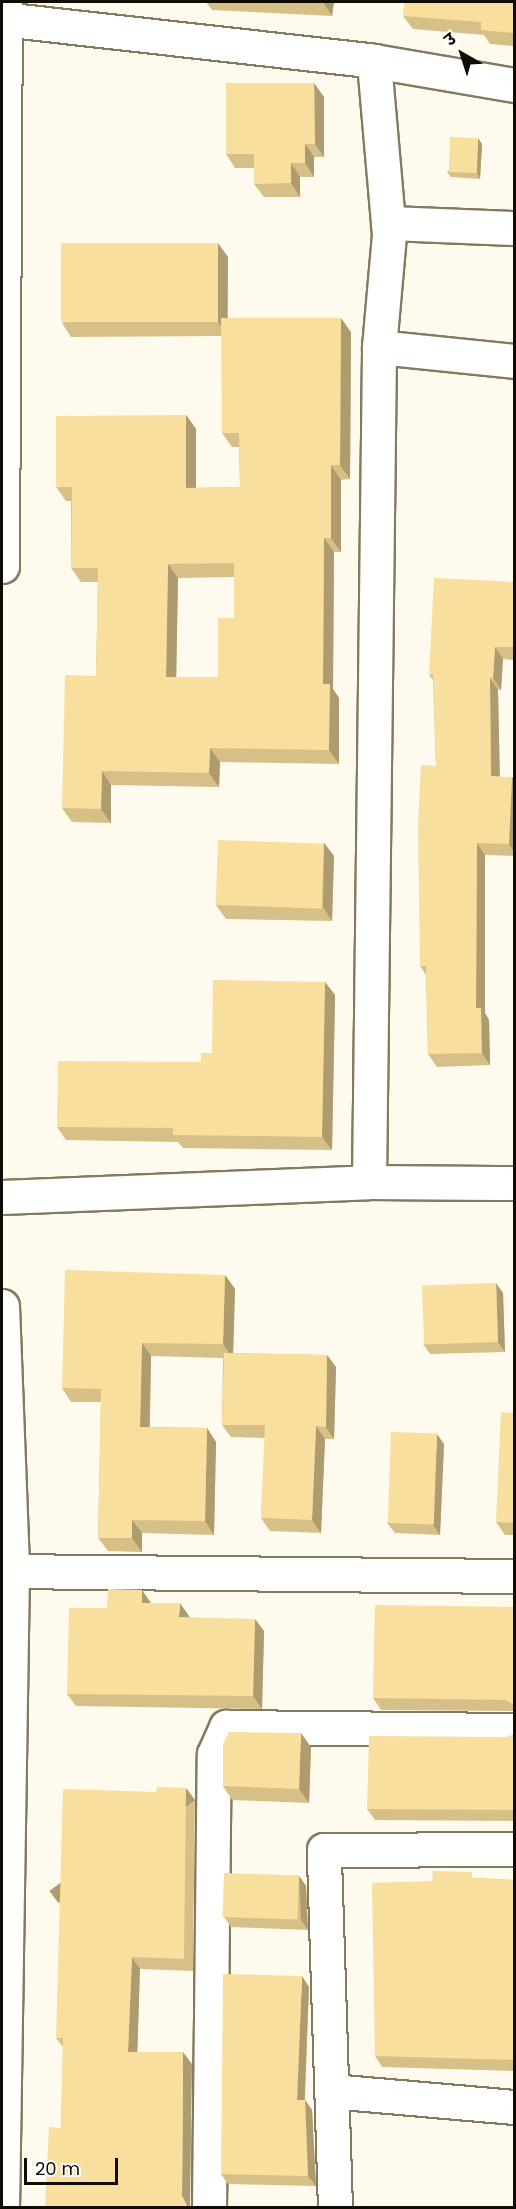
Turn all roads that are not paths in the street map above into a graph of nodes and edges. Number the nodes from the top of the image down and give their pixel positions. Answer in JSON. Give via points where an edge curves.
{"nodes":[{"id":1,"x":4,"y":13,"type":"edge"},
{"id":2,"x":374,"y":61,"type":"junction"},
{"id":3,"x":514,"y":85,"type":"edge"},
{"id":4,"x":388,"y":223,"type":"junction"},
{"id":5,"x":514,"y":228,"type":"edge"},
{"id":6,"x":379,"y":347,"type":"junction"},
{"id":7,"x":514,"y":361,"type":"edge"},
{"id":8,"x":2,"y":566,"type":"edge"},
{"id":9,"x":369,"y":1182,"type":"junction"},
{"id":10,"x":514,"y":1183,"type":"edge"},
{"id":11,"x":2,"y":1197,"type":"edge"},
{"id":12,"x":2,"y":1306,"type":"edge"},
{"id":13,"x":7,"y":1571,"type":"edge"},
{"id":14,"x":514,"y":1576,"type":"edge"},
{"id":15,"x":514,"y":1730,"type":"edge"},
{"id":16,"x":514,"y":1849,"type":"edge"},
{"id":17,"x":331,"y":2091,"type":"junction"},
{"id":18,"x":514,"y":2107,"type":"edge"},
{"id":19,"x":2,"y":2208,"type":"edge"},
{"id":20,"x":209,"y":2208,"type":"edge"},
{"id":21,"x":335,"y":2208,"type":"edge"}],
"edges":[{"from":1,"to":2,"type":"street"},
{"from":1,"to":8,"type":"street"},
{"from":2,"to":3,"type":"street"},
{"from":2,"to":4,"type":"street"},
{"from":4,"to":5,"type":"street"},
{"from":4,"to":6,"type":"street"},
{"from":6,"to":7,"type":"street"},
{"from":6,"to":9,"type":"street"},
{"from":9,"to":10,"type":"street"},
{"from":9,"to":11,"type":"street"},
{"from":12,"to":13,"type":"street"},
{"from":13,"to":14,"type":"street"},
{"from":13,"to":19,"type":"street"},
{"from":15,"to":20,"type":"street","via":[[226,1727],[214,1754]]},
{"from":16,"to":17,"type":"street","via":[[324,1850]]},
{"from":17,"to":18,"type":"street"},
{"from":17,"to":21,"type":"street"}]}
